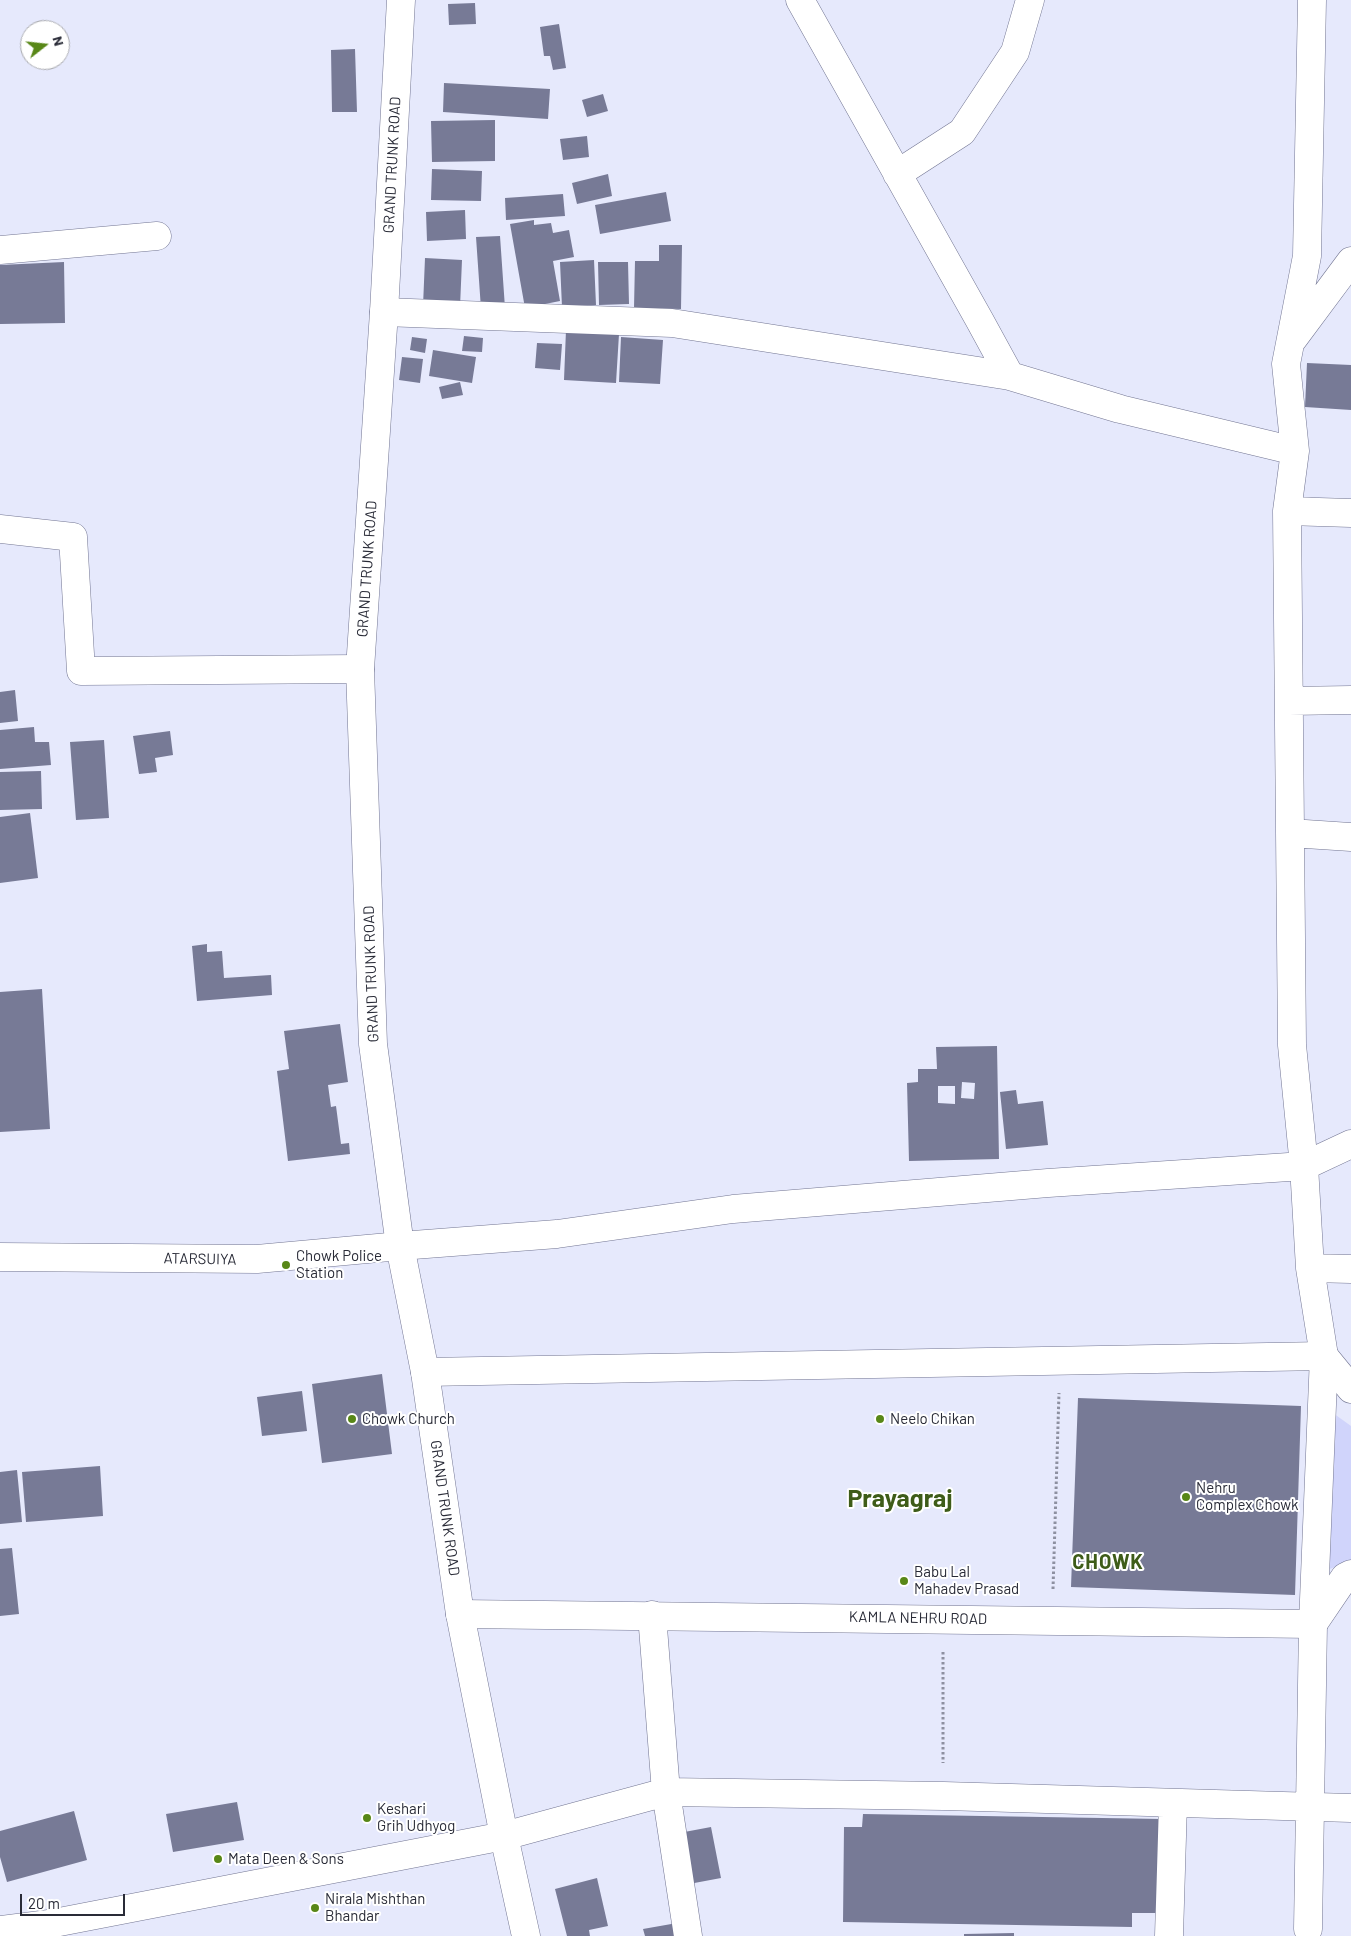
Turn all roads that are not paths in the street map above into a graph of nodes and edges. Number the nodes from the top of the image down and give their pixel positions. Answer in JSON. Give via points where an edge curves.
{"nodes":[{"id":1,"x":401,"y":0,"type":"edge"},
{"id":2,"x":800,"y":0,"type":"edge"},
{"id":3,"x":1030,"y":0,"type":"edge"},
{"id":4,"x":1312,"y":0,"type":"edge"},
{"id":5,"x":898,"y":174,"type":"junction"},
{"id":6,"x":157,"y":236,"type":"dead end"},
{"id":7,"x":0,"y":250,"type":"edge"},
{"id":8,"x":1351,"y":261,"type":"edge"},
{"id":9,"x":384,"y":312,"type":"junction"},
{"id":10,"x":1290,"y":344,"type":"junction"},
{"id":11,"x":1010,"y":376,"type":"junction"},
{"id":12,"x":1295,"y":451,"type":"junction"},
{"id":13,"x":1287,"y":511,"type":"junction"},
{"id":14,"x":1351,"y":513,"type":"edge"},
{"id":15,"x":0,"y":529,"type":"edge"},
{"id":16,"x":360,"y":669,"type":"junction"},
{"id":17,"x":1351,"y":700,"type":"edge"},
{"id":18,"x":1289,"y":701,"type":"junction"},
{"id":19,"x":1290,"y":833,"type":"junction"},
{"id":20,"x":1351,"y":837,"type":"edge"},
{"id":21,"x":1351,"y":1144,"type":"edge"},
{"id":22,"x":1304,"y":1166,"type":"junction"},
{"id":23,"x":400,"y":1246,"type":"junction"},
{"id":24,"x":0,"y":1257,"type":"edge"},
{"id":25,"x":1310,"y":1268,"type":"junction"},
{"id":26,"x":1351,"y":1269,"type":"edge"},
{"id":27,"x":1324,"y":1356,"type":"junction"},
{"id":28,"x":425,"y":1372,"type":"junction"},
{"id":29,"x":1351,"y":1389,"type":"edge"},
{"id":30,"x":1351,"y":1574,"type":"edge"},
{"id":31,"x":460,"y":1614,"type":"junction"},
{"id":32,"x":652,"y":1616,"type":"junction"},
{"id":33,"x":1313,"y":1624,"type":"junction"},
{"id":34,"x":666,"y":1792,"type":"junction"},
{"id":35,"x":1173,"y":1802,"type":"junction"},
{"id":36,"x":1309,"y":1806,"type":"junction"},
{"id":37,"x":1351,"y":1808,"type":"edge"},
{"id":38,"x":504,"y":1836,"type":"junction"},
{"id":39,"x":1308,"y":1929,"type":"dead end"},
{"id":40,"x":0,"y":1930,"type":"edge"},
{"id":41,"x":46,"y":1930,"type":"edge"},
{"id":42,"x":526,"y":1936,"type":"edge"},
{"id":43,"x":688,"y":1936,"type":"edge"},
{"id":44,"x":1169,"y":1936,"type":"edge"}],
"edges":[{"from":1,"to":9,"type":"street","name":"GRAND TRUNK ROAD"},
{"from":2,"to":5,"type":"street"},
{"from":3,"to":5,"type":"street","via":[[1015,52],[962,132]]},
{"from":4,"to":10,"type":"street","via":[[1307,256]]},
{"from":5,"to":11,"type":"street"},
{"from":6,"to":7,"type":"street"},
{"from":8,"to":10,"type":"street"},
{"from":9,"to":11,"type":"street","via":[[672,323]]},
{"from":9,"to":16,"type":"street","name":"GRAND TRUNK ROAD"},
{"from":10,"to":12,"type":"street","via":[[1286,364]]},
{"from":11,"to":12,"type":"street","via":[[1120,409]]},
{"from":12,"to":13,"type":"street"},
{"from":13,"to":14,"type":"street"},
{"from":13,"to":18,"type":"street"},
{"from":15,"to":16,"type":"street","via":[[73,537],[81,671]]},
{"from":16,"to":23,"type":"street","name":"GRAND TRUNK ROAD","via":[[373,1044]]},
{"from":17,"to":18,"type":"street"},
{"from":18,"to":19,"type":"street"},
{"from":19,"to":20,"type":"street"},
{"from":19,"to":22,"type":"street","via":[[1292,1045]]},
{"from":21,"to":22,"type":"street"},
{"from":22,"to":23,"type":"street","name":"ATARSUIYA","via":[[732,1208],[557,1234]]},
{"from":22,"to":25,"type":"street"},
{"from":23,"to":24,"type":"street","name":"ATARSUIYA","via":[[257,1259]]},
{"from":23,"to":28,"type":"street","name":"GRAND TRUNK ROAD"},
{"from":25,"to":26,"type":"street"},
{"from":25,"to":27,"type":"street"},
{"from":27,"to":28,"type":"street"},
{"from":27,"to":29,"type":"street"},
{"from":27,"to":33,"type":"street"},
{"from":28,"to":31,"type":"street","name":"GRAND TRUNK ROAD"},
{"from":30,"to":33,"type":"street","via":[[1345,1577]]},
{"from":31,"to":32,"type":"street","name":"KAMLA NEHRU ROAD"},
{"from":31,"to":38,"type":"street","name":"GRAND TRUNK ROAD"},
{"from":32,"to":33,"type":"street","name":"KAMLA NEHRU ROAD"},
{"from":32,"to":34,"type":"street"},
{"from":33,"to":36,"type":"street"},
{"from":34,"to":35,"type":"street"},
{"from":34,"to":38,"type":"street"},
{"from":34,"to":43,"type":"street"},
{"from":35,"to":36,"type":"street"},
{"from":35,"to":44,"type":"street"},
{"from":36,"to":37,"type":"street"},
{"from":36,"to":39,"type":"street"},
{"from":38,"to":41,"type":"street"},
{"from":38,"to":42,"type":"street","name":"GRAND TRUNK ROAD"},
{"from":40,"to":41,"type":"street"}]}
